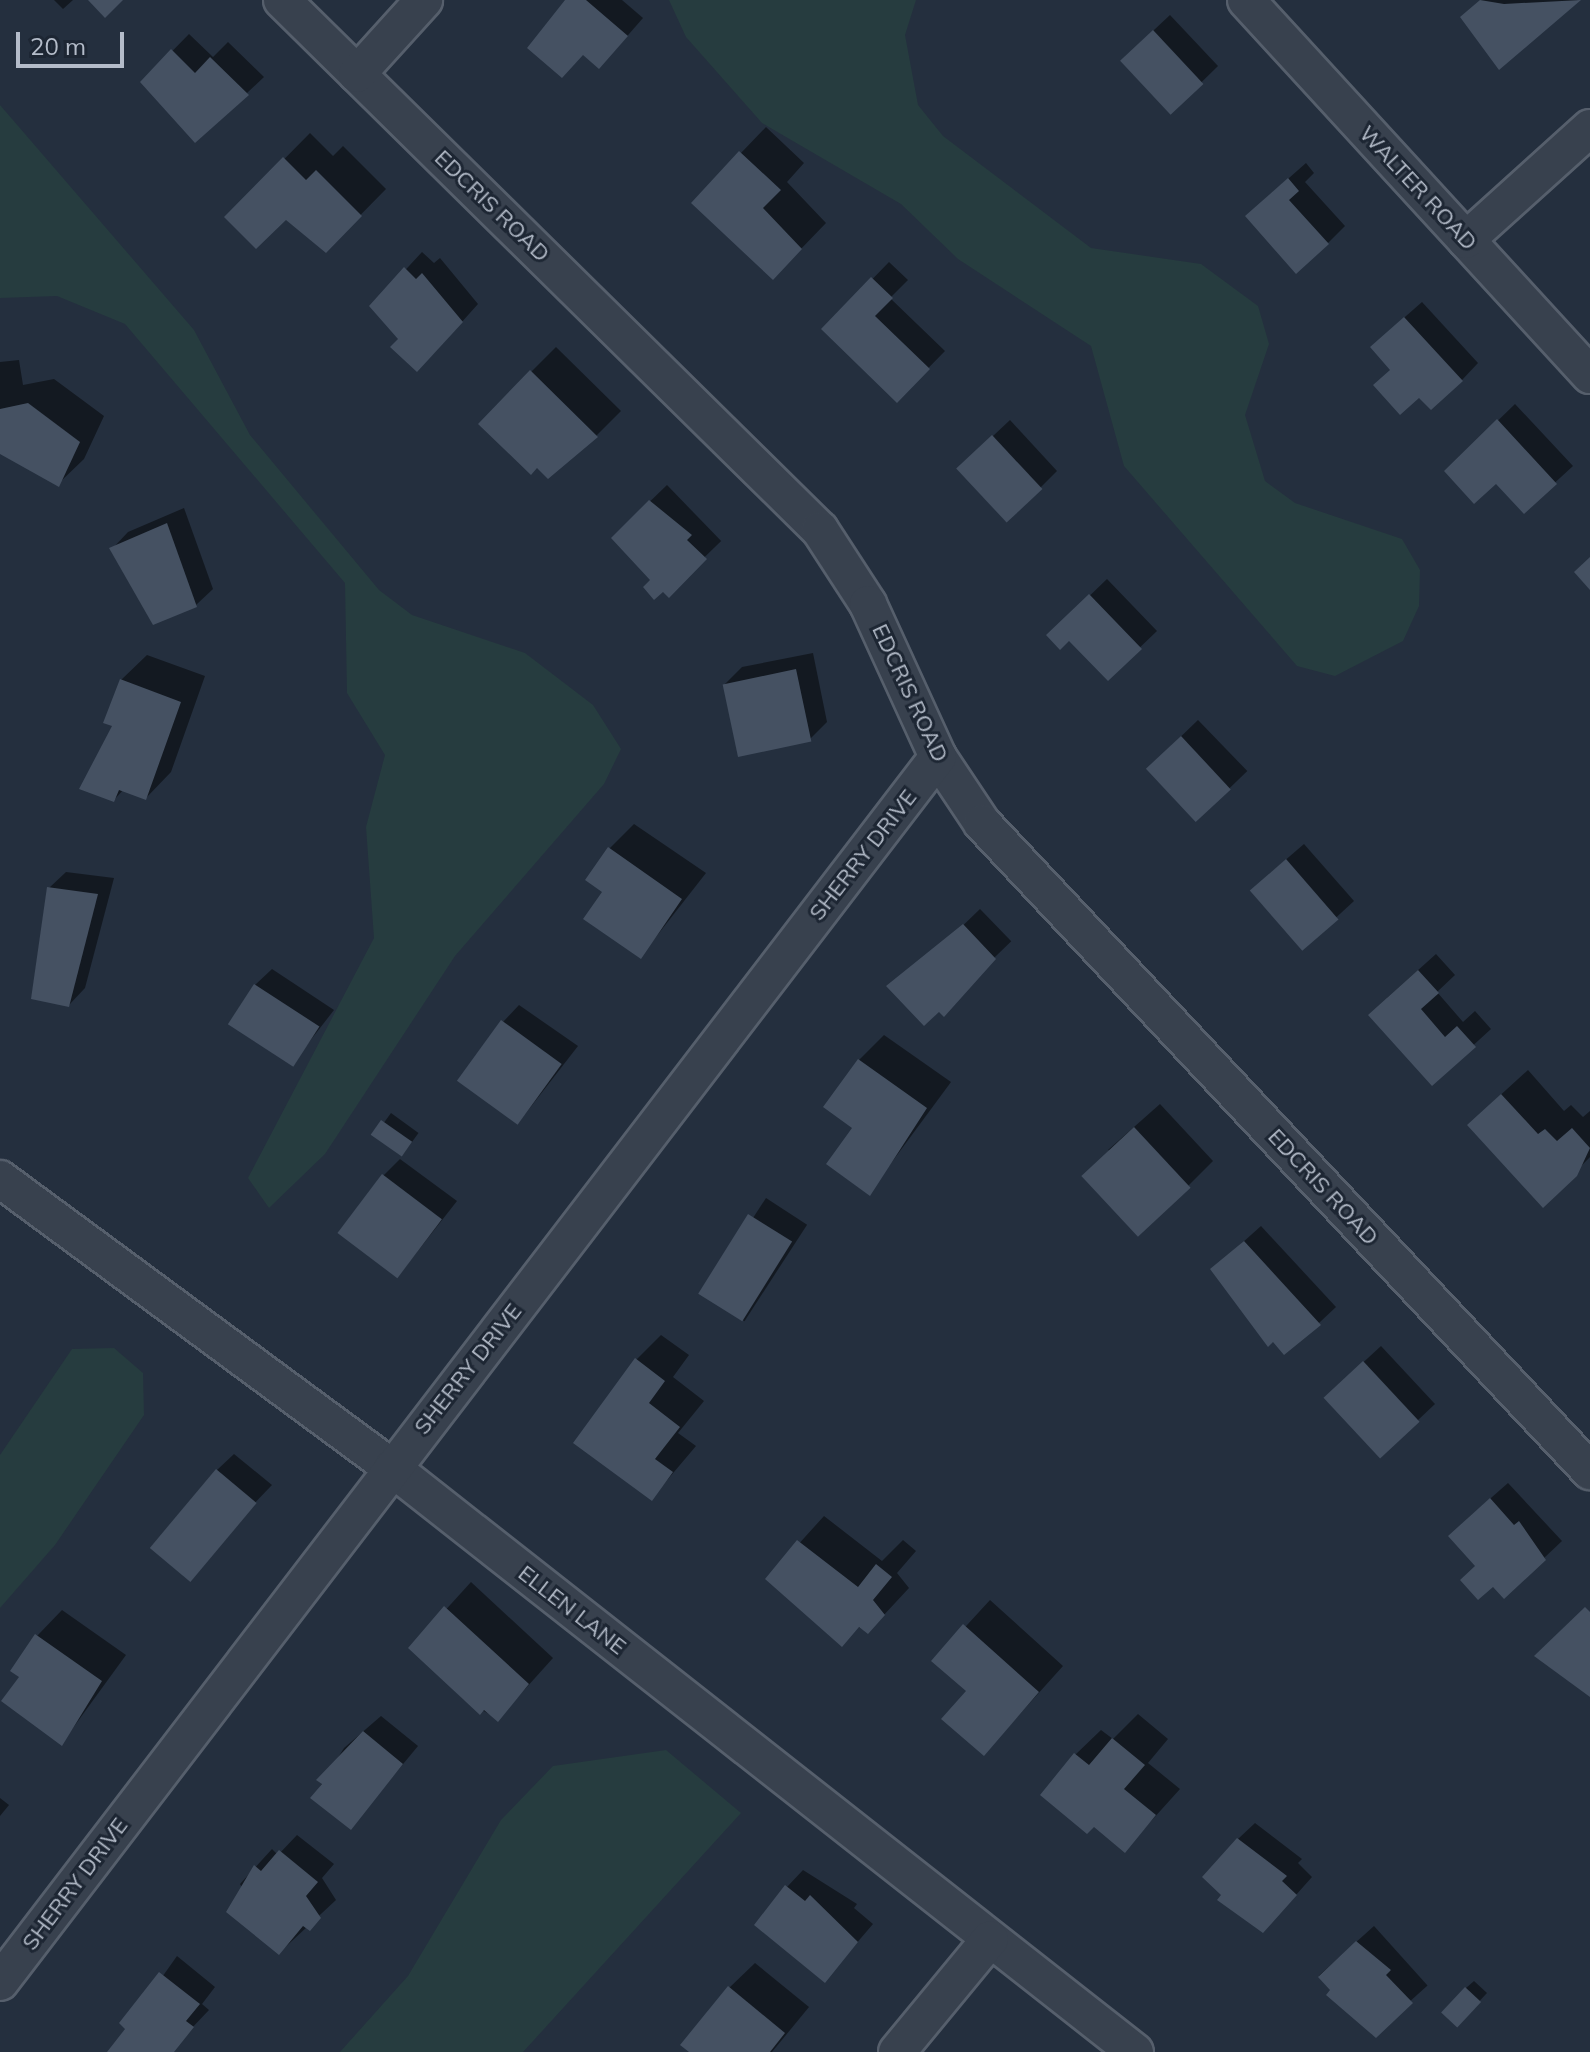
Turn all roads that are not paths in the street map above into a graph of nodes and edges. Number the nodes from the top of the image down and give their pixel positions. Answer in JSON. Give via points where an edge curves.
{"nodes":[{"id":1,"x":282,"y":0,"type":"edge"},
{"id":2,"x":424,"y":0,"type":"edge"},
{"id":3,"x":1246,"y":0,"type":"edge"},
{"id":4,"x":357,"y":74,"type":"junction"},
{"id":5,"x":1590,"y":128,"type":"edge"},
{"id":6,"x":1466,"y":240,"type":"junction"},
{"id":7,"x":1590,"y":375,"type":"edge"},
{"id":8,"x":938,"y":757,"type":"junction"},
{"id":9,"x":0,"y":1179,"type":"edge"},
{"id":10,"x":392,"y":1468,"type":"junction"},
{"id":11,"x":1590,"y":1471,"type":"edge"},
{"id":12,"x":990,"y":1939,"type":"junction"},
{"id":13,"x":0,"y":1982,"type":"edge"},
{"id":14,"x":897,"y":2052,"type":"edge"},
{"id":15,"x":1135,"y":2052,"type":"edge"}],
"edges":[{"from":1,"to":4,"type":"street","name":"EDCRIS ROAD"},
{"from":2,"to":4,"type":"street"},
{"from":3,"to":6,"type":"street","name":"WALTER ROAD"},
{"from":4,"to":8,"type":"street","name":"EDCRIS ROAD","via":[[820,530],[868,604]]},
{"from":5,"to":6,"type":"street"},
{"from":6,"to":7,"type":"street","name":"WALTER ROAD"},
{"from":8,"to":10,"type":"street","name":"SHERRY DRIVE"},
{"from":8,"to":11,"type":"street","name":"EDCRIS ROAD","via":[[982,823]]},
{"from":9,"to":10,"type":"street","name":"ELLEN LANE"},
{"from":10,"to":12,"type":"street","name":"ELLEN LANE"},
{"from":10,"to":13,"type":"street","name":"SHERRY DRIVE"},
{"from":12,"to":14,"type":"street"},
{"from":12,"to":15,"type":"street","name":"ELLEN LANE"}]}
